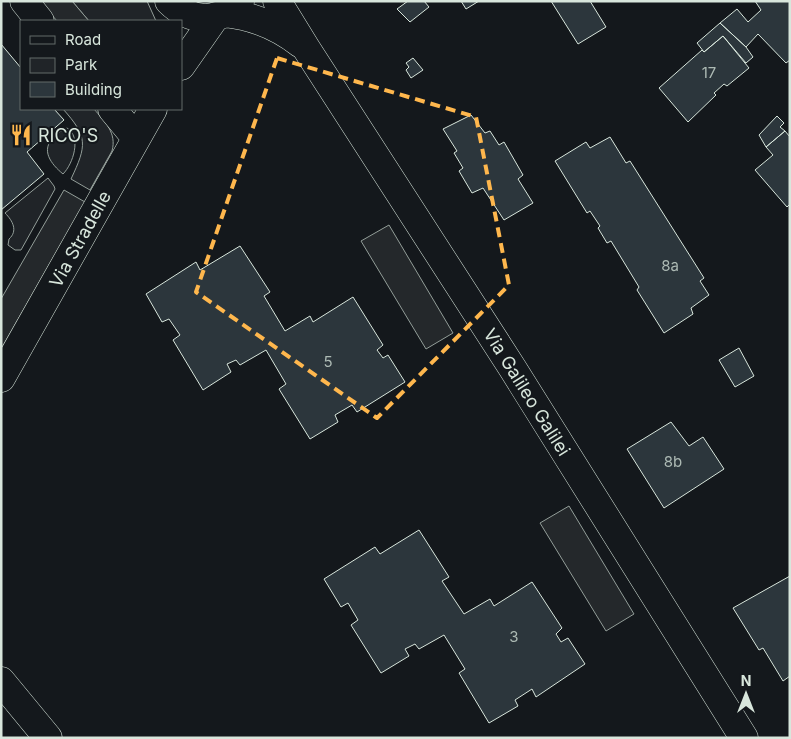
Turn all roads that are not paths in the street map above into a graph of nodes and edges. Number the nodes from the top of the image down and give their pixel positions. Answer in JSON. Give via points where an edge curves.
{"nodes":[{"id":1,"x":24,"y":1,"type":"edge"},
{"id":2,"x":168,"y":1,"type":"edge"},
{"id":3,"x":277,"y":1,"type":"edge"},
{"id":4,"x":227,"y":10,"type":"edge"},
{"id":5,"x":39,"y":20,"type":"edge"},
{"id":6,"x":172,"y":20,"type":"edge"},
{"id":7,"x":306,"y":48,"type":"junction"},
{"id":8,"x":182,"y":65,"type":"edge"},
{"id":9,"x":113,"y":110,"type":"edge"},
{"id":10,"x":152,"y":110,"type":"edge"},
{"id":11,"x":136,"y":138,"type":"junction"},
{"id":12,"x":3,"y":374,"type":"edge"},
{"id":13,"x":1,"y":681,"type":"edge"},
{"id":14,"x":48,"y":738,"type":"edge"},
{"id":15,"x":744,"y":738,"type":"edge"}],
"edges":[{"from":1,"to":5,"type":"street"},
{"from":2,"to":4,"type":"street","name":"Via Galileo Galilei","via":[[189,16],[202,18]]},
{"from":2,"to":6,"type":"street"},
{"from":3,"to":7,"type":"street","name":"Via Galileo Galilei"},
{"from":4,"to":7,"type":"street","name":"Via Galileo Galilei","via":[[279,29]]},
{"from":4,"to":8,"type":"street"},
{"from":7,"to":15,"type":"street","name":"Via Galileo Galilei","via":[[513,369]]},
{"from":9,"to":11,"type":"street"},
{"from":10,"to":11,"type":"street","name":"Via Stradelle"},
{"from":11,"to":12,"type":"street","name":"Via Stradelle"},
{"from":13,"to":14,"type":"street"}]}
